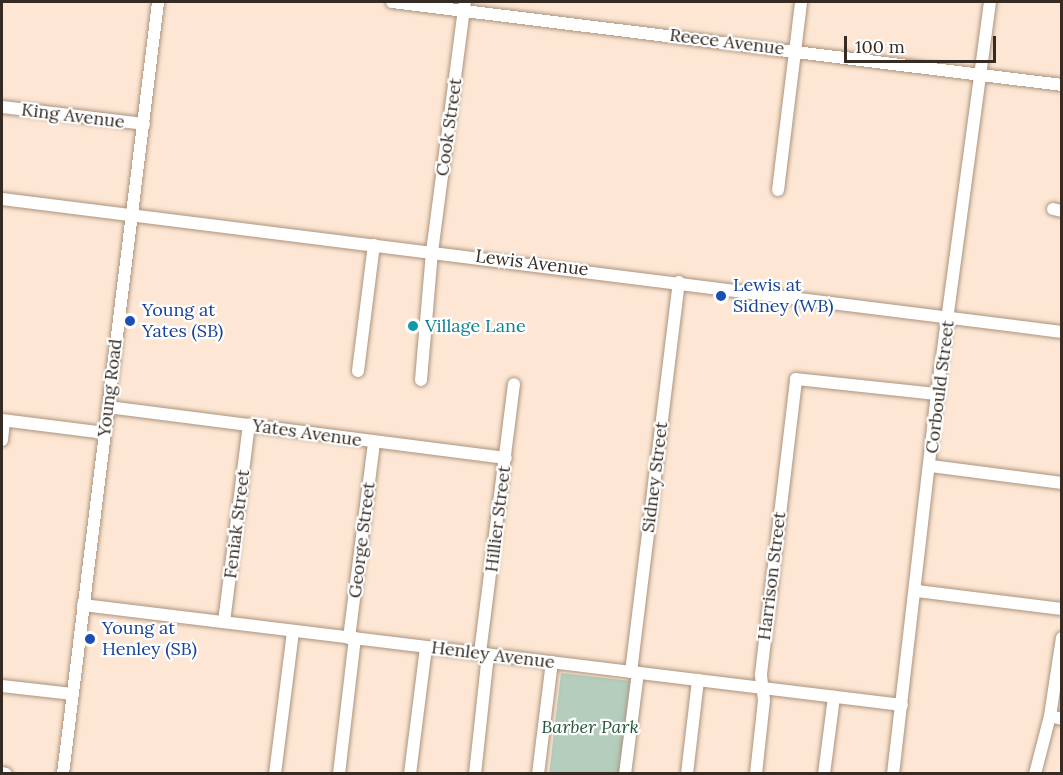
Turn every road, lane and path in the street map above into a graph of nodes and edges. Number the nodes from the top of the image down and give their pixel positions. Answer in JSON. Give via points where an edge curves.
{"nodes":[{"id":1,"x":158,"y":2,"type":"edge"},
{"id":2,"x":392,"y":2,"type":"edge"},
{"id":3,"x":801,"y":2,"type":"edge"},
{"id":4,"x":990,"y":2,"type":"edge"},
{"id":5,"x":465,"y":6,"type":"edge"},
{"id":6,"x":796,"y":50,"type":"junction"},
{"id":7,"x":981,"y":74,"type":"junction"},
{"id":8,"x":1062,"y":85,"type":"edge"},
{"id":9,"x":2,"y":107,"type":"edge"},
{"id":10,"x":144,"y":124,"type":"junction"},
{"id":11,"x":778,"y":190,"type":"dead end"},
{"id":12,"x":2,"y":199,"type":"edge"},
{"id":13,"x":132,"y":214,"type":"junction"},
{"id":14,"x":374,"y":245,"type":"junction"},
{"id":15,"x":432,"y":252,"type":"junction"},
{"id":16,"x":680,"y":282,"type":"junction"},
{"id":17,"x":948,"y":316,"type":"junction"},
{"id":18,"x":1062,"y":332,"type":"edge"},
{"id":19,"x":358,"y":371,"type":"dead end"},
{"id":20,"x":421,"y":380,"type":"dead end"},
{"id":21,"x":514,"y":384,"type":"dead end"},
{"id":22,"x":937,"y":394,"type":"junction"},
{"id":23,"x":108,"y":406,"type":"junction"},
{"id":24,"x":3,"y":421,"type":"edge"},
{"id":25,"x":249,"y":425,"type":"junction"},
{"id":26,"x":105,"y":433,"type":"junction"},
{"id":27,"x":2,"y":440,"type":"edge"},
{"id":28,"x":374,"y":442,"type":"junction"},
{"id":29,"x":506,"y":458,"type":"junction"},
{"id":30,"x":931,"y":466,"type":"junction"},
{"id":31,"x":1062,"y":483,"type":"edge"},
{"id":32,"x":917,"y":591,"type":"junction"},
{"id":33,"x":83,"y":605,"type":"junction"},
{"id":34,"x":1062,"y":609,"type":"edge"},
{"id":35,"x":224,"y":622,"type":"junction"},
{"id":36,"x":293,"y":631,"type":"junction"},
{"id":37,"x":352,"y":638,"type":"junction"},
{"id":38,"x":1062,"y":638,"type":"edge"},
{"id":39,"x":426,"y":647,"type":"junction"},
{"id":40,"x":484,"y":654,"type":"junction"},
{"id":41,"x":552,"y":662,"type":"junction"},
{"id":42,"x":634,"y":672,"type":"junction"},
{"id":43,"x":698,"y":680,"type":"junction"},
{"id":44,"x":2,"y":686,"type":"edge"},
{"id":45,"x":763,"y":688,"type":"junction"},
{"id":46,"x":73,"y":694,"type":"junction"},
{"id":47,"x":834,"y":697,"type":"junction"},
{"id":48,"x":902,"y":705,"type":"junction"},
{"id":49,"x":1056,"y":718,"type":"edge"},
{"id":50,"x":2,"y":773,"type":"edge"},
{"id":51,"x":6,"y":774,"type":"edge"},
{"id":52,"x":63,"y":774,"type":"edge"},
{"id":53,"x":275,"y":774,"type":"edge"},
{"id":54,"x":339,"y":774,"type":"edge"},
{"id":55,"x":410,"y":774,"type":"edge"},
{"id":56,"x":475,"y":774,"type":"edge"},
{"id":57,"x":538,"y":774,"type":"edge"},
{"id":58,"x":625,"y":774,"type":"edge"},
{"id":59,"x":687,"y":774,"type":"edge"},
{"id":60,"x":756,"y":774,"type":"edge"},
{"id":61,"x":824,"y":774,"type":"edge"},
{"id":62,"x":894,"y":774,"type":"edge"},
{"id":63,"x":1035,"y":774,"type":"edge"}],
"edges":[{"from":1,"to":10,"type":"street","name":"Young Road"},
{"from":2,"to":5,"type":"street","name":"Reece Avenue"},
{"from":3,"to":6,"type":"street"},
{"from":4,"to":7,"type":"street","name":"Corbould Street"},
{"from":5,"to":6,"type":"street","name":"Reece Avenue"},
{"from":5,"to":15,"type":"street","name":"Cook Street"},
{"from":6,"to":7,"type":"street","name":"Reece Avenue"},
{"from":6,"to":11,"type":"street"},
{"from":7,"to":8,"type":"street","name":"Reece Avenue"},
{"from":7,"to":17,"type":"street","name":"Corbould Street"},
{"from":9,"to":10,"type":"street","name":"King Avenue"},
{"from":10,"to":13,"type":"street","name":"Young Road"},
{"from":12,"to":13,"type":"street","name":"Lewis Avenue"},
{"from":13,"to":14,"type":"street","name":"Lewis Avenue"},
{"from":13,"to":23,"type":"street","name":"Young Road"},
{"from":14,"to":15,"type":"street","name":"Lewis Avenue"},
{"from":14,"to":19,"type":"street"},
{"from":15,"to":16,"type":"street","name":"Lewis Avenue"},
{"from":15,"to":20,"type":"street","name":"Cook Street"},
{"from":16,"to":17,"type":"street","name":"Lewis Avenue"},
{"from":16,"to":42,"type":"street","name":"Sidney Street"},
{"from":17,"to":18,"type":"street","name":"Lewis Avenue"},
{"from":17,"to":22,"type":"street","name":"Corbould Street"},
{"from":21,"to":29,"type":"street","name":"Hillier Street"},
{"from":22,"to":30,"type":"street","name":"Corbould Street"},
{"from":22,"to":45,"type":"street","name":"Harrison Street","via":[[796,379],[761,674]]},
{"from":23,"to":25,"type":"street","name":"Yates Avenue"},
{"from":23,"to":26,"type":"street","name":"Young Road"},
{"from":24,"to":26,"type":"street"},
{"from":24,"to":27,"type":"street"},
{"from":25,"to":28,"type":"street","name":"Yates Avenue"},
{"from":25,"to":35,"type":"street","name":"Feniak Street"},
{"from":26,"to":33,"type":"street","name":"Young Road"},
{"from":28,"to":29,"type":"street","name":"Yates Avenue"},
{"from":28,"to":37,"type":"street","name":"George Street"},
{"from":29,"to":40,"type":"street","name":"Hillier Street"},
{"from":30,"to":31,"type":"street"},
{"from":30,"to":32,"type":"street","name":"Corbould Street"},
{"from":32,"to":34,"type":"street"},
{"from":32,"to":48,"type":"street","name":"Corbould Street"},
{"from":33,"to":35,"type":"street","name":"Henley Avenue"},
{"from":33,"to":46,"type":"street","name":"Young Road"},
{"from":35,"to":36,"type":"street","name":"Henley Avenue"},
{"from":36,"to":37,"type":"street","name":"Henley Avenue"},
{"from":36,"to":53,"type":"street"},
{"from":37,"to":39,"type":"street","name":"Henley Avenue"},
{"from":37,"to":54,"type":"street","name":"George Street"},
{"from":38,"to":49,"type":"street"},
{"from":39,"to":40,"type":"street","name":"Henley Avenue"},
{"from":39,"to":55,"type":"street"},
{"from":40,"to":41,"type":"street","name":"Henley Avenue"},
{"from":40,"to":56,"type":"street","name":"Hillier Street"},
{"from":41,"to":42,"type":"street","name":"Henley Avenue"},
{"from":41,"to":57,"type":"street"},
{"from":42,"to":43,"type":"street","name":"Henley Avenue"},
{"from":42,"to":58,"type":"street","name":"Sidney Street"},
{"from":43,"to":45,"type":"street","name":"Henley Avenue"},
{"from":43,"to":59,"type":"street"},
{"from":44,"to":46,"type":"street"},
{"from":45,"to":47,"type":"street","name":"Henley Avenue"},
{"from":45,"to":60,"type":"street","name":"Harrison Street"},
{"from":46,"to":52,"type":"street","name":"Young Road"},
{"from":47,"to":48,"type":"street","name":"Henley Avenue"},
{"from":47,"to":61,"type":"street"},
{"from":48,"to":62,"type":"street","name":"Corbould Street"},
{"from":49,"to":63,"type":"street"},
{"from":50,"to":51,"type":"street"}]}
